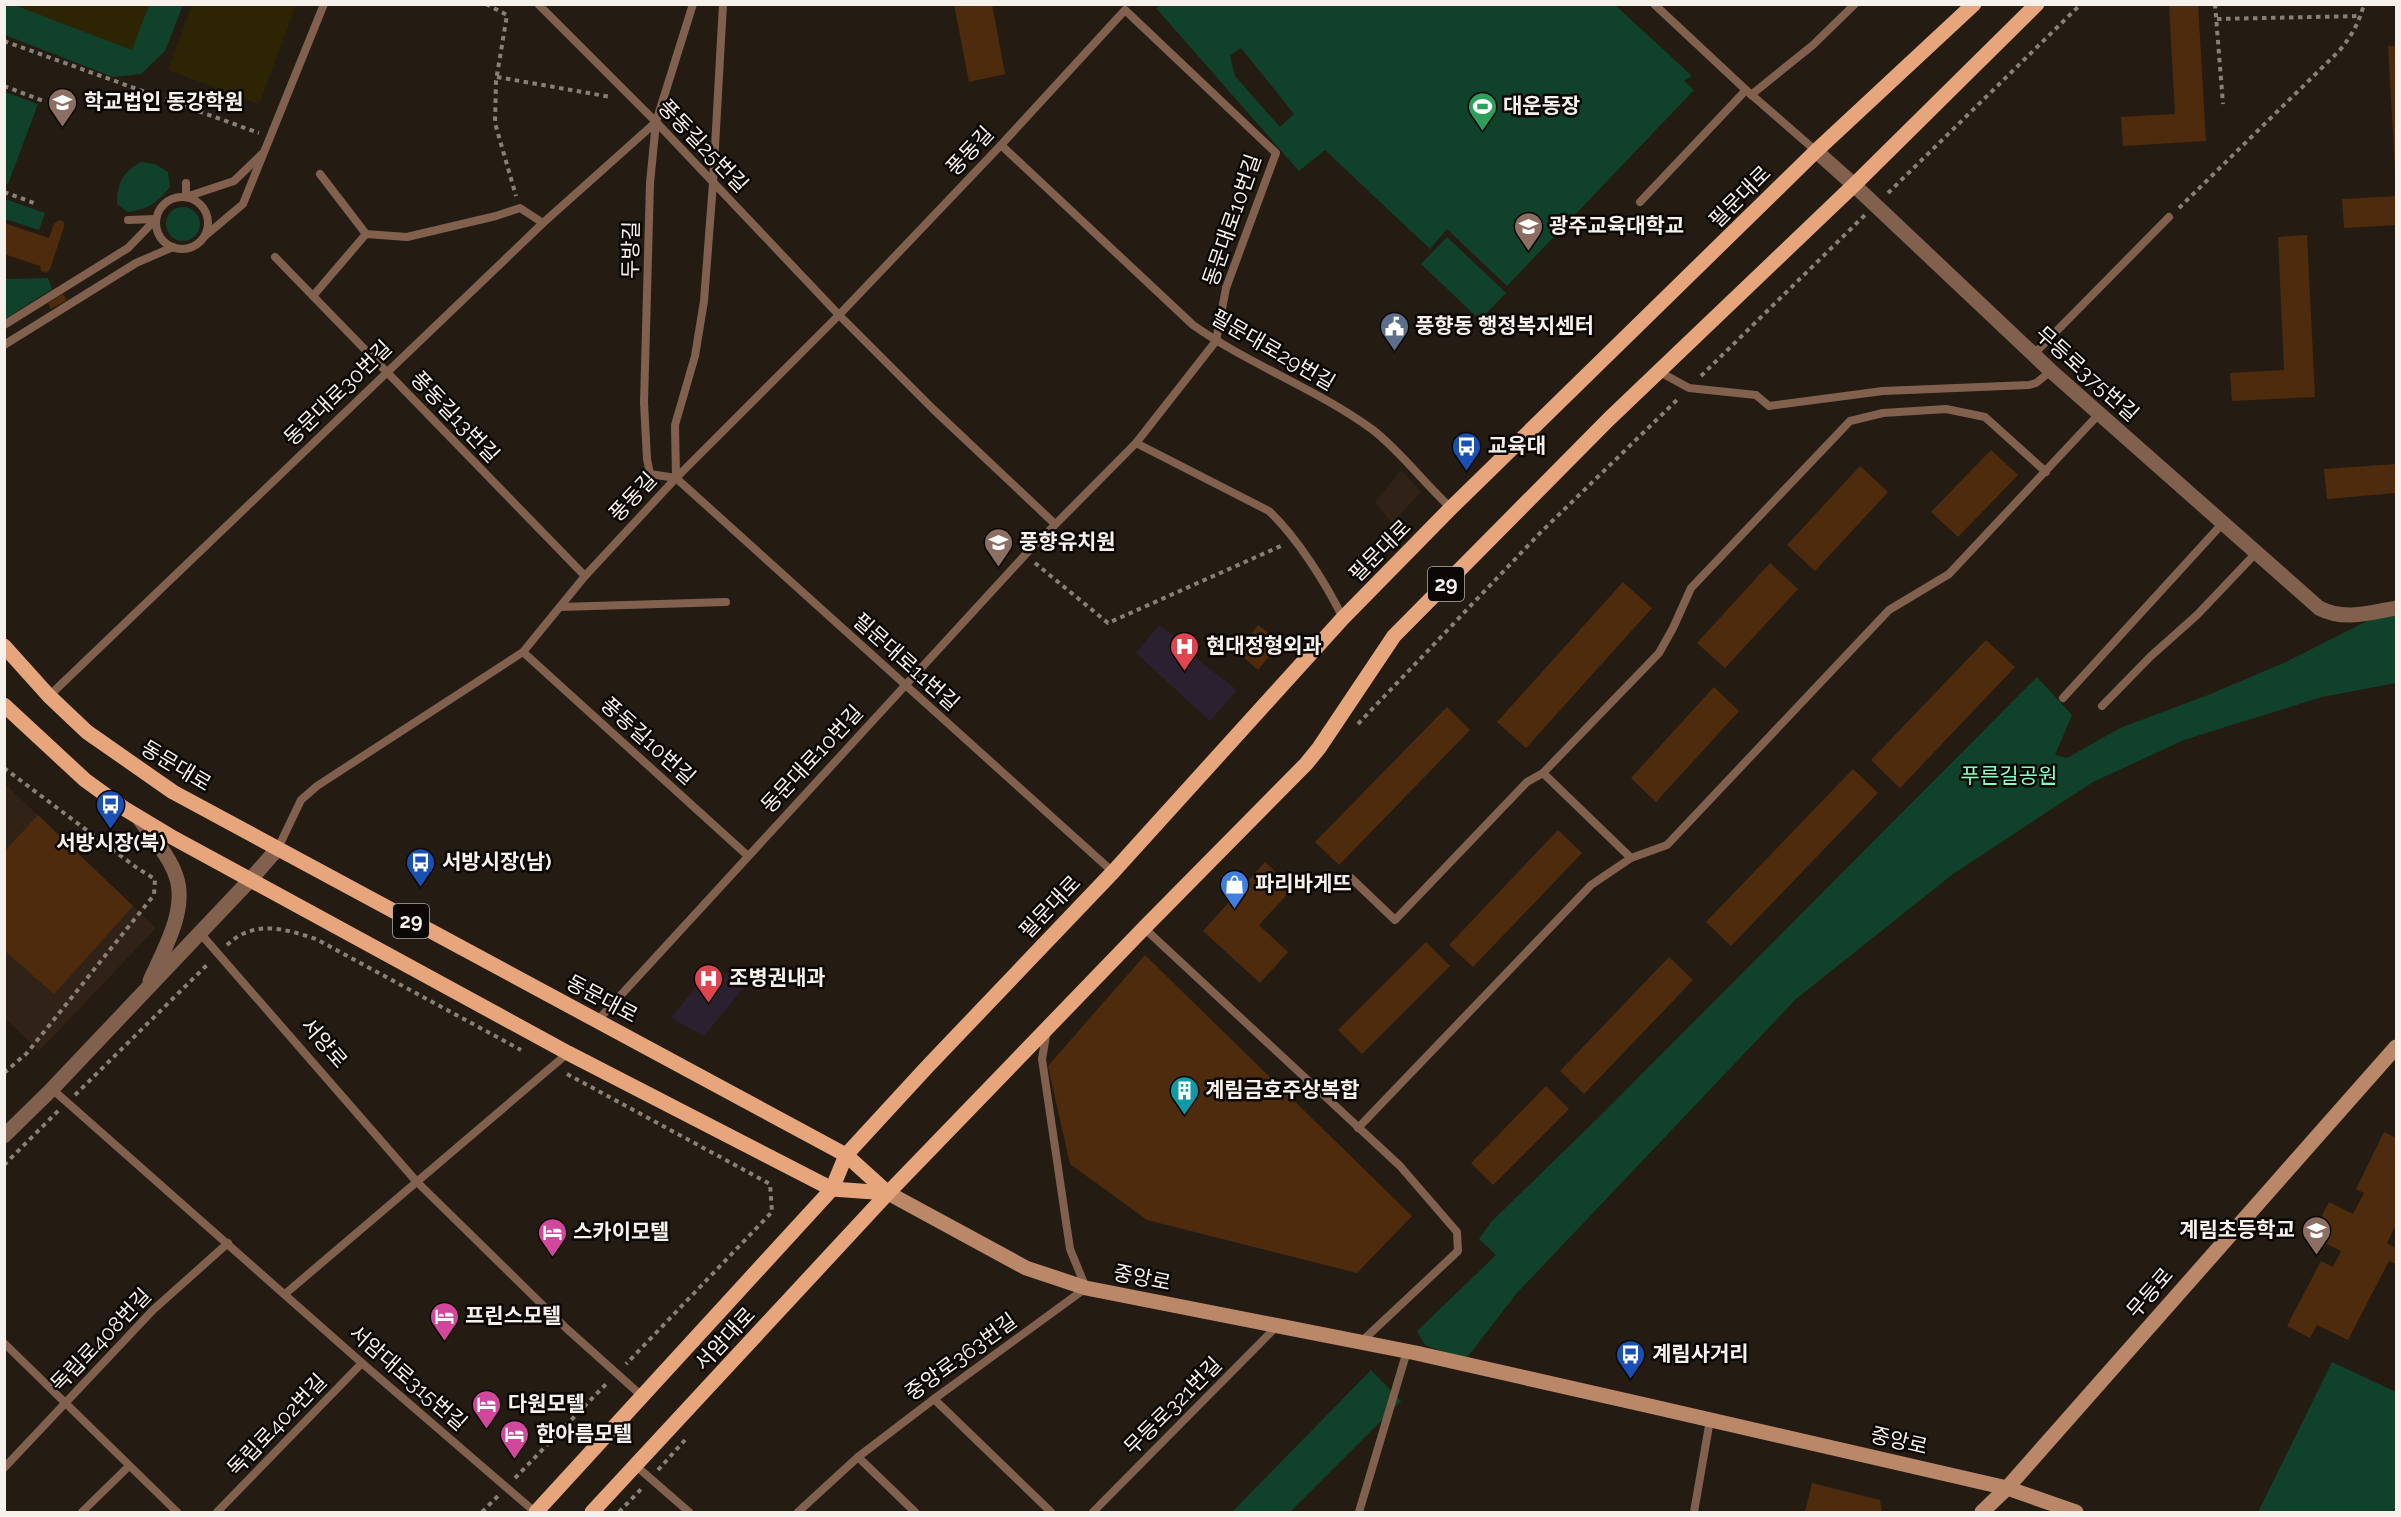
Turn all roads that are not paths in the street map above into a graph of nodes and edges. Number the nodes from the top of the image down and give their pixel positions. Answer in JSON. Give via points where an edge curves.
{"nodes":[{"id":1,"x":324,"y":4,"type":"edge"},
{"id":2,"x":538,"y":4,"type":"edge"},
{"id":3,"x":693,"y":4,"type":"edge"},
{"id":4,"x":723,"y":4,"type":"edge"},
{"id":5,"x":1654,"y":4,"type":"edge"},
{"id":6,"x":1855,"y":4,"type":"edge"},
{"id":7,"x":1974,"y":4,"type":"edge"},
{"id":8,"x":2037,"y":4,"type":"edge"},
{"id":9,"x":1125,"y":10,"type":"joint"},
{"id":10,"x":1748,"y":93,"type":"junction"},
{"id":11,"x":656,"y":122,"type":"junction"},
{"id":12,"x":1001,"y":145,"type":"junction"},
{"id":13,"x":267,"y":150,"type":"junction"},
{"id":14,"x":1816,"y":151,"type":"junction"},
{"id":15,"x":320,"y":174,"type":"dead end"},
{"id":16,"x":186,"y":183,"type":"dead end"},
{"id":17,"x":713,"y":183,"type":"junction"},
{"id":18,"x":1854,"y":185,"type":"junction"},
{"id":19,"x":186,"y":197,"type":"junction"},
{"id":20,"x":1640,"y":202,"type":"dead end"},
{"id":21,"x":2169,"y":217,"type":"road end"},
{"id":22,"x":156,"y":219,"type":"junction"},
{"id":23,"x":128,"y":220,"type":"dead end"},
{"id":24,"x":543,"y":223,"type":"junction"},
{"id":25,"x":366,"y":234,"type":"junction"},
{"id":26,"x":205,"y":236,"type":"junction"},
{"id":27,"x":173,"y":247,"type":"junction"},
{"id":28,"x":275,"y":257,"type":"dead end"},
{"id":29,"x":313,"y":296,"type":"junction"},
{"id":30,"x":839,"y":315,"type":"junction"},
{"id":31,"x":4,"y":325,"type":"edge"},
{"id":32,"x":1215,"y":340,"type":"junction"},
{"id":33,"x":4,"y":345,"type":"edge"},
{"id":34,"x":2033,"y":355,"type":"junction"},
{"id":35,"x":1658,"y":371,"type":"junction"},
{"id":36,"x":2050,"y":371,"type":"junction"},
{"id":37,"x":386,"y":372,"type":"junction"},
{"id":38,"x":2099,"y":414,"type":"junction"},
{"id":39,"x":1136,"y":442,"type":"junction"},
{"id":40,"x":2046,"y":472,"type":"junction"},
{"id":41,"x":676,"y":478,"type":"junction"},
{"id":42,"x":1451,"y":508,"type":"junction"},
{"id":43,"x":1055,"y":524,"type":"junction"},
{"id":44,"x":2222,"y":524,"type":"junction"},
{"id":45,"x":2255,"y":554,"type":"junction"},
{"id":46,"x":585,"y":576,"type":"junction"},
{"id":47,"x":726,"y":602,"type":"dead end"},
{"id":48,"x":560,"y":607,"type":"junction"},
{"id":49,"x":2397,"y":608,"type":"edge"},
{"id":50,"x":1343,"y":618,"type":"junction"},
{"id":51,"x":4,"y":646,"type":"edge"},
{"id":52,"x":523,"y":652,"type":"junction"},
{"id":53,"x":904,"y":686,"type":"junction"},
{"id":54,"x":49,"y":696,"type":"junction"},
{"id":55,"x":2063,"y":698,"type":"dead end"},
{"id":56,"x":4,"y":705,"type":"edge"},
{"id":57,"x":2102,"y":706,"type":"dead end"},
{"id":58,"x":1543,"y":773,"type":"junction"},
{"id":59,"x":139,"y":818,"type":"junction"},
{"id":60,"x":278,"y":848,"type":"junction"},
{"id":61,"x":748,"y":856,"type":"junction"},
{"id":62,"x":1630,"y":858,"type":"junction"},
{"id":63,"x":1113,"y":872,"type":"junction"},
{"id":64,"x":1351,"y":878,"type":"dead end"},
{"id":65,"x":251,"y":879,"type":"junction"},
{"id":66,"x":1144,"y":928,"type":"junction"},
{"id":67,"x":200,"y":933,"type":"junction"},
{"id":68,"x":146,"y":991,"type":"junction"},
{"id":69,"x":598,"y":1020,"type":"junction"},
{"id":70,"x":1047,"y":1028,"type":"junction"},
{"id":71,"x":2397,"y":1047,"type":"edge"},
{"id":72,"x":568,"y":1053,"type":"junction"},
{"id":73,"x":52,"y":1089,"type":"junction"},
{"id":74,"x":1358,"y":1128,"type":"junction"},
{"id":75,"x":4,"y":1136,"type":"edge"},
{"id":76,"x":846,"y":1155,"type":"junction"},
{"id":77,"x":417,"y":1181,"type":"junction"},
{"id":78,"x":832,"y":1189,"type":"junction"},
{"id":79,"x":888,"y":1193,"type":"junction"},
{"id":80,"x":228,"y":1243,"type":"junction"},
{"id":81,"x":1086,"y":1288,"type":"junction"},
{"id":82,"x":285,"y":1294,"type":"junction"},
{"id":83,"x":1278,"y":1325,"type":"junction"},
{"id":84,"x":1361,"y":1342,"type":"junction"},
{"id":85,"x":4,"y":1343,"type":"edge"},
{"id":86,"x":1407,"y":1352,"type":"junction"},
{"id":87,"x":362,"y":1363,"type":"junction"},
{"id":88,"x":643,"y":1397,"type":"junction"},
{"id":89,"x":934,"y":1398,"type":"junction"},
{"id":90,"x":66,"y":1403,"type":"junction"},
{"id":91,"x":1710,"y":1420,"type":"junction"},
{"id":92,"x":858,"y":1457,"type":"junction"},
{"id":93,"x":635,"y":1465,"type":"junction"},
{"id":94,"x":129,"y":1466,"type":"junction"},
{"id":95,"x":4,"y":1468,"type":"edge"},
{"id":96,"x":2007,"y":1488,"type":"junction"},
{"id":97,"x":82,"y":1512,"type":"edge"},
{"id":98,"x":177,"y":1512,"type":"edge"},
{"id":99,"x":217,"y":1512,"type":"edge"},
{"id":100,"x":536,"y":1512,"type":"edge"},
{"id":101,"x":592,"y":1512,"type":"edge"},
{"id":102,"x":689,"y":1512,"type":"edge"},
{"id":103,"x":798,"y":1512,"type":"edge"},
{"id":104,"x":915,"y":1512,"type":"edge"},
{"id":105,"x":1051,"y":1512,"type":"edge"},
{"id":106,"x":1093,"y":1512,"type":"edge"},
{"id":107,"x":1362,"y":1512,"type":"edge"},
{"id":108,"x":1694,"y":1512,"type":"edge"},
{"id":109,"x":1982,"y":1512,"type":"edge"},
{"id":110,"x":2076,"y":1512,"type":"edge"}],
"edges":[{"from":1,"to":13,"type":"lane"},
{"from":2,"to":11,"type":"lane","name":"풍동길25번길"},
{"from":3,"to":11,"type":"lane","name":"두방길"},
{"from":4,"to":17,"type":"lane"},
{"from":5,"to":10,"type":"lane"},
{"from":6,"to":10,"type":"lane","via":[[1813,45]]},
{"from":7,"to":14,"type":"main road","name":"필문대로","number":"29"},
{"from":8,"to":18,"type":"main road","number":"29"},
{"from":9,"to":12,"type":"lane","name":"풍동길"},
{"from":9,"to":32,"type":"lane","name":"동문대로10번길","via":[[1276,153],[1226,288]]},
{"from":10,"to":14,"type":"lane"},
{"from":10,"to":20,"type":"lane"},
{"from":11,"to":17,"type":"lane","name":"풍동길25번길"},
{"from":11,"to":24,"type":"lane","name":"동문대로30번길"},
{"from":11,"to":41,"type":"lane","name":"두방길","via":[[644,425],[650,474]]},
{"from":12,"to":30,"type":"lane","name":"풍동길"},
{"from":12,"to":32,"type":"lane","name":"필문대로29번길","via":[[1176,310]]},
{"from":13,"to":19,"type":"lane","via":[[234,181]]},
{"from":13,"to":26,"type":"lane","via":[[243,204]]},
{"from":14,"to":18,"type":"street","name":"무등로375번길"},
{"from":14,"to":42,"type":"main road","name":"필문대로","number":"29"},
{"from":15,"to":25,"type":"lane"},
{"from":16,"to":19,"type":"lane"},
{"from":17,"to":30,"type":"lane","name":"풍동길25번길"},
{"from":17,"to":41,"type":"lane","via":[[704,301],[695,356],[675,425]]},
{"from":18,"to":34,"type":"street","name":"무등로375번길"},
{"from":18,"to":35,"type":"main road","number":"29"},
{"from":19,"to":22,"type":"lane","via":[[170,200]]},
{"from":19,"to":26,"type":"lane","via":[[205,210]]},
{"from":21,"to":34,"type":"lane"},
{"from":22,"to":23,"type":"lane"},
{"from":22,"to":27,"type":"lane","via":[[160,235]]},
{"from":22,"to":31,"type":"lane","via":[[128,248]]},
{"from":24,"to":25,"type":"lane","via":[[520,208],[406,237]]},
{"from":24,"to":37,"type":"lane","name":"동문대로30번길"},
{"from":25,"to":29,"type":"lane"},
{"from":26,"to":27,"type":"lane","via":[[190,247]]},
{"from":27,"to":33,"type":"lane","via":[[136,263]]},
{"from":28,"to":29,"type":"lane","name":"풍동길13번길"},
{"from":29,"to":37,"type":"lane","name":"풍동길13번길"},
{"from":30,"to":41,"type":"lane","name":"풍동길"},
{"from":30,"to":43,"type":"lane"},
{"from":32,"to":39,"type":"lane","name":"동문대로10번길"},
{"from":32,"to":42,"type":"lane","name":"필문대로29번길","via":[[1375,432]]},
{"from":34,"to":36,"type":"street","name":"무등로375번길"},
{"from":35,"to":36,"type":"lane","via":[[1689,388],[1756,395],[1769,406],[1883,391],[2029,386]]},
{"from":35,"to":66,"type":"main road","number":"29","via":[[1394,636],[1319,748]]},
{"from":36,"to":38,"type":"street","name":"무등로375번길"},
{"from":37,"to":46,"type":"lane","name":"풍동길13번길"},
{"from":37,"to":54,"type":"lane","name":"동문대로30번길"},
{"from":38,"to":40,"type":"lane"},
{"from":38,"to":44,"type":"street","name":"무등로375번길"},
{"from":39,"to":43,"type":"lane","name":"동문대로10번길"},
{"from":39,"to":50,"type":"lane","via":[[1269,511],[1294,541]]},
{"from":40,"to":58,"type":"lane","via":[[1985,417],[1946,409],[1883,413],[1850,421],[1691,588],[1659,653]]},
{"from":40,"to":62,"type":"lane","via":[[1949,574],[1889,610],[1667,845]]},
{"from":41,"to":46,"type":"lane","name":"풍동길"},
{"from":41,"to":53,"type":"lane","name":"필문대로11번길"},
{"from":42,"to":50,"type":"main road","name":"필문대로","number":"29"},
{"from":43,"to":53,"type":"lane","name":"동문대로10번길"},
{"from":44,"to":45,"type":"street","name":"무등로375번길"},
{"from":44,"to":55,"type":"lane"},
{"from":45,"to":49,"type":"street","name":"무등로375번길","via":[[2319,608],[2339,616]]},
{"from":45,"to":57,"type":"lane","via":[[2198,615]]},
{"from":46,"to":48,"type":"lane","name":"풍동길"},
{"from":47,"to":48,"type":"lane"},
{"from":48,"to":52,"type":"lane","name":"풍동길"},
{"from":50,"to":63,"type":"main road","name":"필문대로","number":"29"},
{"from":51,"to":54,"type":"main road","name":"동문대로","number":"29"},
{"from":52,"to":60,"type":"lane","name":"풍동길","via":[[317,786],[301,800]]},
{"from":52,"to":61,"type":"lane","name":"풍동길10번길"},
{"from":53,"to":61,"type":"lane","name":"동문대로10번길"},
{"from":53,"to":63,"type":"lane","name":"필문대로11번길"},
{"from":54,"to":60,"type":"main road","name":"동문대로","number":"29","via":[[87,732],[141,771]]},
{"from":56,"to":59,"type":"main road","number":"29","via":[[85,780]]},
{"from":58,"to":62,"type":"lane"},
{"from":58,"to":64,"type":"lane","via":[[1527,782],[1395,920]]},
{"from":59,"to":65,"type":"main road","number":"29"},
{"from":59,"to":68,"type":"street","via":[[171,865],[179,888],[176,916]]},
{"from":60,"to":65,"type":"street"},
{"from":60,"to":69,"type":"main road","name":"동문대로","number":"29"},
{"from":61,"to":69,"type":"lane","name":"동문대로10번길"},
{"from":62,"to":74,"type":"lane","via":[[1591,885]]},
{"from":63,"to":76,"type":"main road","name":"필문대로","number":"29"},
{"from":65,"to":67,"type":"street"},
{"from":65,"to":72,"type":"main road","number":"29"},
{"from":66,"to":70,"type":"main road","number":"29"},
{"from":66,"to":74,"type":"lane"},
{"from":67,"to":68,"type":"street"},
{"from":67,"to":77,"type":"lane","name":"서양로"},
{"from":68,"to":73,"type":"street"},
{"from":69,"to":76,"type":"main road","name":"동문대로","number":"29"},
{"from":70,"to":79,"type":"main road","number":"29"},
{"from":70,"to":81,"type":"lane","via":[[1042,1059],[1070,1249]]},
{"from":71,"to":96,"type":"main road","name":"무등로"},
{"from":72,"to":77,"type":"lane"},
{"from":72,"to":78,"type":"main road","number":"29"},
{"from":73,"to":75,"type":"street"},
{"from":73,"to":80,"type":"lane","name":"서암대로315번길"},
{"from":74,"to":84,"type":"lane","via":[[1400,1166],[1457,1232],[1458,1251]]},
{"from":76,"to":78,"type":"main road","name":"서암대로"},
{"from":76,"to":79,"type":"main road","name":"동문대로"},
{"from":77,"to":82,"type":"lane"},
{"from":77,"to":88,"type":"lane","via":[[550,1313]]},
{"from":78,"to":79,"type":"main road","number":"29"},
{"from":78,"to":88,"type":"main road","name":"서암대로"},
{"from":79,"to":81,"type":"main road","name":"중앙로","via":[[1026,1268]]},
{"from":79,"to":93,"type":"main road","name":"서암대로"},
{"from":80,"to":82,"type":"lane","name":"서암대로315번길"},
{"from":80,"to":90,"type":"lane","name":"독립로408번길","via":[[153,1310]]},
{"from":81,"to":83,"type":"main road","name":"중앙로"},
{"from":81,"to":89,"type":"lane","name":"중앙로363번길"},
{"from":82,"to":87,"type":"lane","name":"서암대로315번길"},
{"from":83,"to":84,"type":"main road","name":"중앙로"},
{"from":83,"to":106,"type":"lane","name":"무등로321번길"},
{"from":84,"to":86,"type":"main road","name":"중앙로"},
{"from":85,"to":90,"type":"lane"},
{"from":86,"to":91,"type":"main road","name":"중앙로"},
{"from":86,"to":107,"type":"lane"},
{"from":87,"to":99,"type":"lane","name":"독립로402번길"},
{"from":87,"to":100,"type":"lane","name":"서암대로315번길"},
{"from":88,"to":100,"type":"main road","name":"서암대로"},
{"from":89,"to":92,"type":"lane","name":"중앙로363번길"},
{"from":89,"to":105,"type":"lane"},
{"from":90,"to":94,"type":"lane"},
{"from":90,"to":95,"type":"lane","name":"독립로408번길"},
{"from":91,"to":96,"type":"main road","name":"중앙로"},
{"from":91,"to":108,"type":"lane"},
{"from":92,"to":103,"type":"lane","name":"중앙로363번길"},
{"from":92,"to":104,"type":"lane"},
{"from":93,"to":101,"type":"main road","name":"서암대로"},
{"from":93,"to":102,"type":"lane"},
{"from":94,"to":97,"type":"lane"},
{"from":94,"to":98,"type":"lane"},
{"from":96,"to":109,"type":"main road","name":"무등로"},
{"from":96,"to":110,"type":"main road","name":"중앙로"}]}
